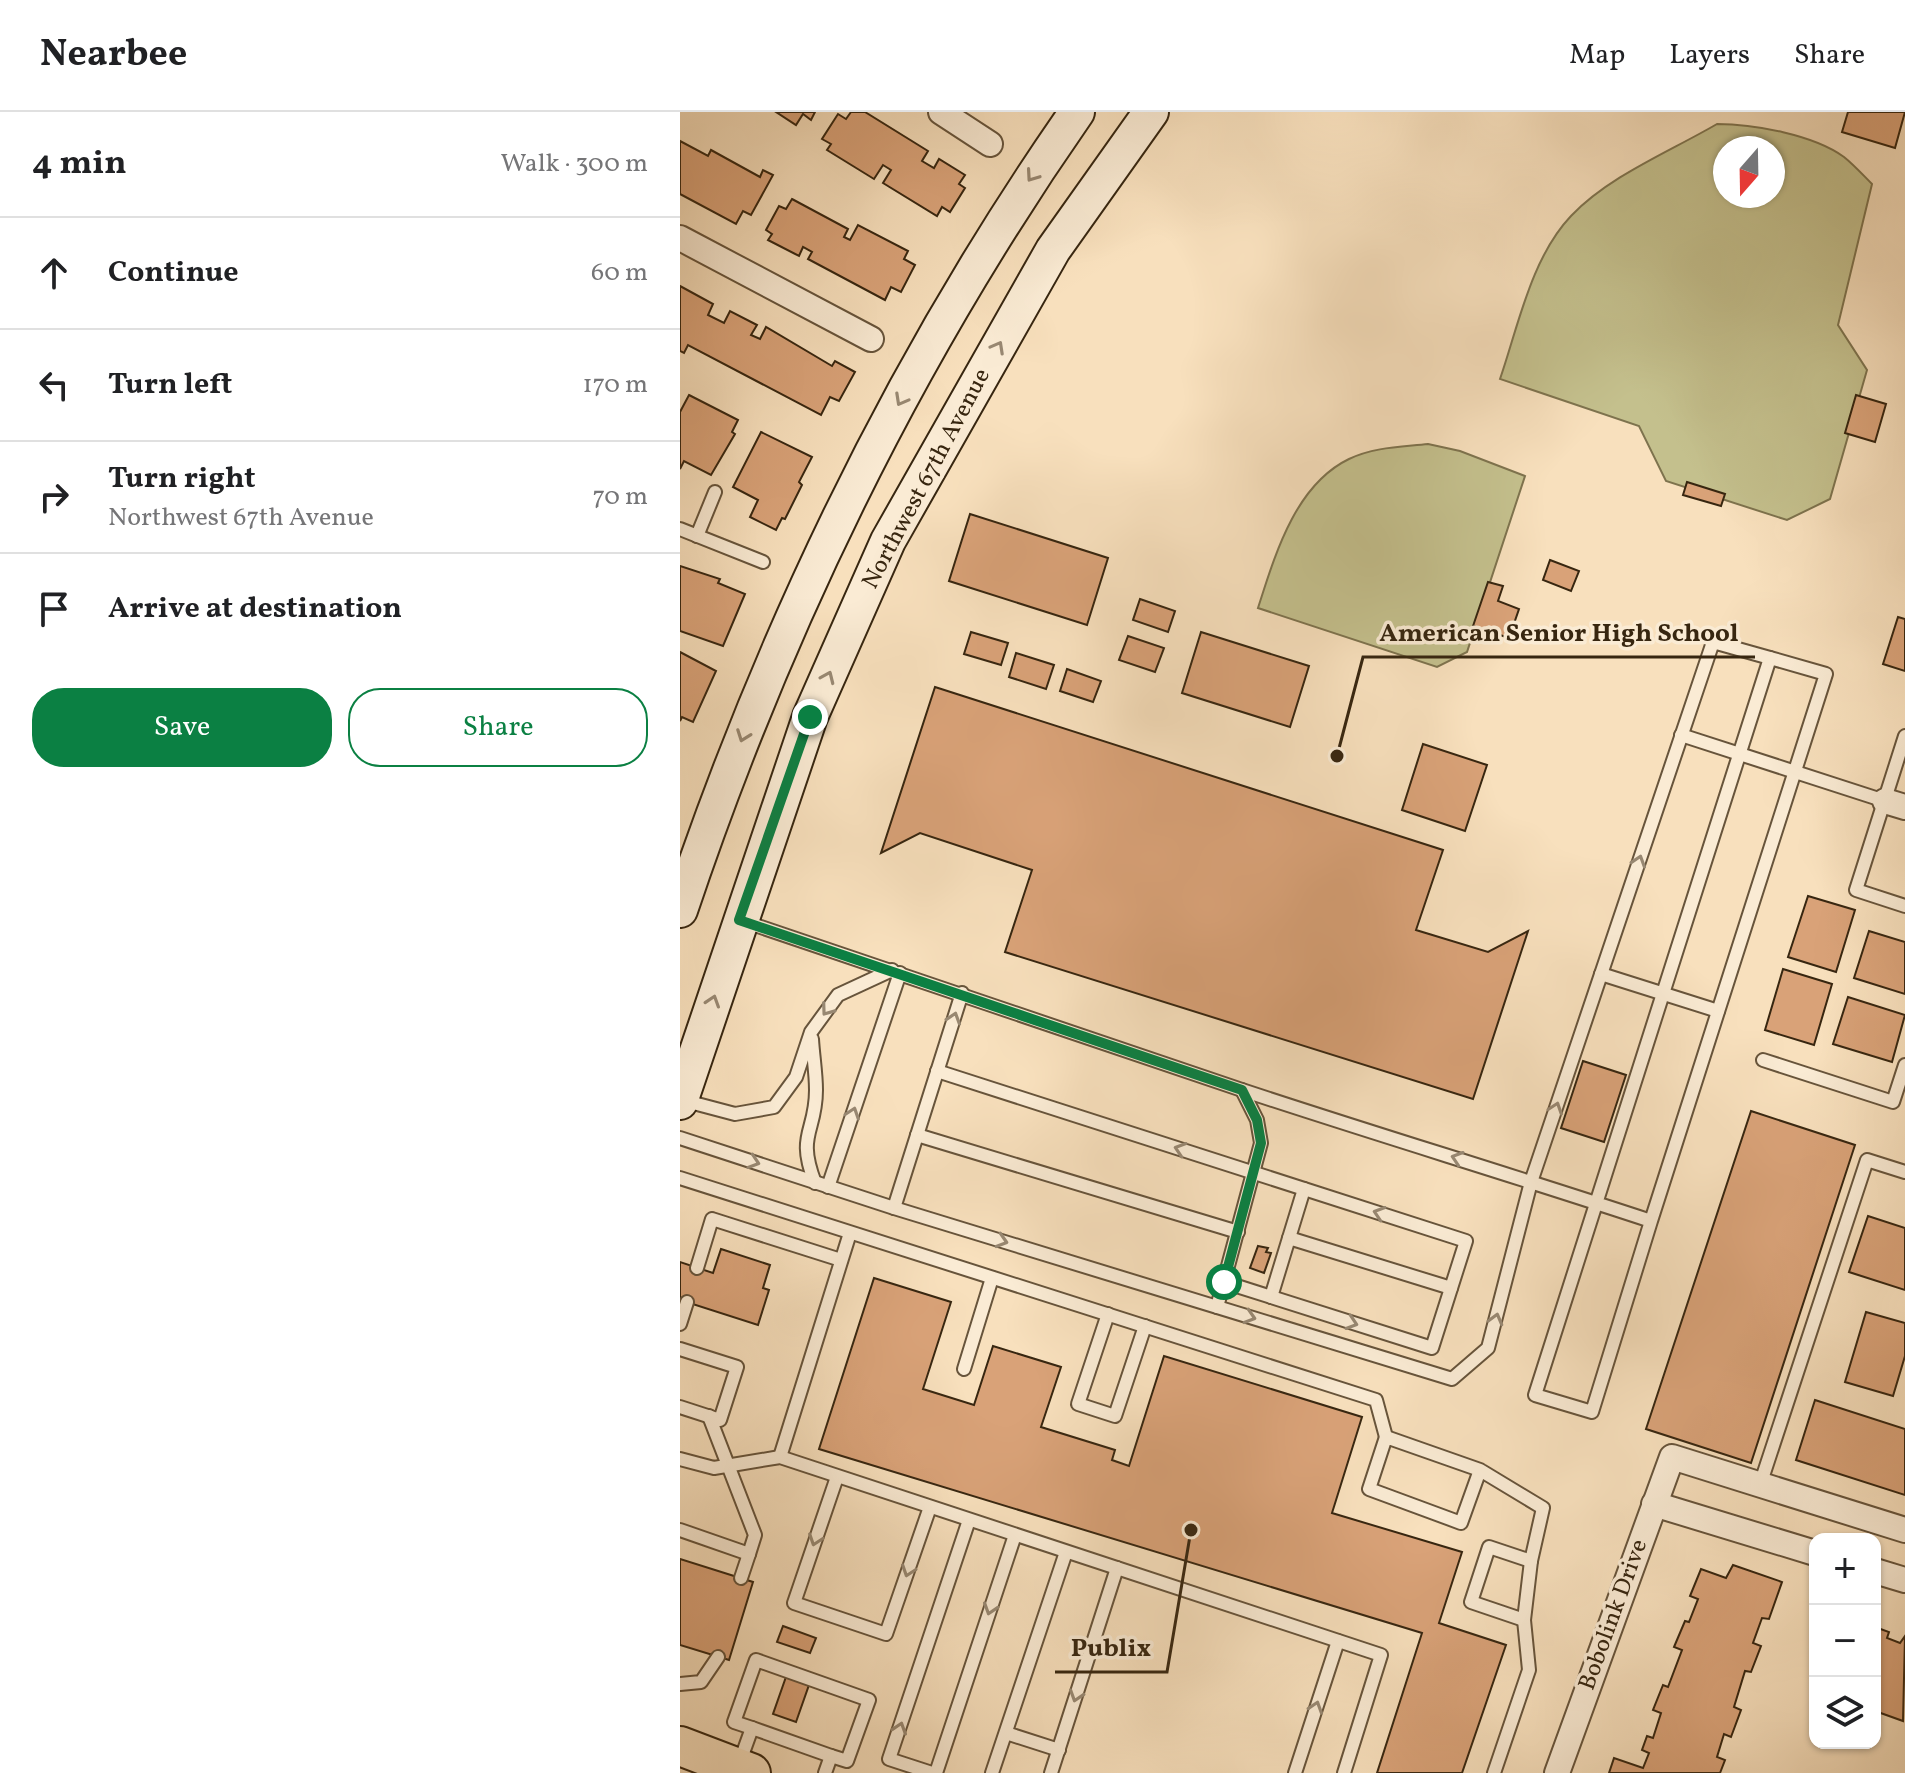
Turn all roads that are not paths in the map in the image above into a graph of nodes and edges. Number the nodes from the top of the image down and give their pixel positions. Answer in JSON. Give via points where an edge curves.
{"nodes":[{"id":1,"x":941,"y":112,"type":"edge"},
{"id":2,"x":1077,"y":112,"type":"edge"},
{"id":3,"x":1151,"y":112,"type":"edge"},
{"id":4,"x":990,"y":144,"type":"dead end"},
{"id":5,"x":680,"y":238,"type":"edge"},
{"id":6,"x":871,"y":339,"type":"dead end"},
{"id":7,"x":715,"y":492,"type":"dead end"},
{"id":8,"x":680,"y":529,"type":"edge"},
{"id":9,"x":697,"y":536,"type":"junction"},
{"id":10,"x":763,"y":562,"type":"dead end"},
{"id":11,"x":1770,"y":658,"type":"junction"},
{"id":12,"x":1681,"y":735,"type":"junction"},
{"id":13,"x":1905,"y":736,"type":"edge"},
{"id":14,"x":1739,"y":753,"type":"junction"},
{"id":15,"x":1795,"y":771,"type":"junction"},
{"id":16,"x":1895,"y":804,"type":"edge"},
{"id":17,"x":1905,"y":906,"type":"edge"},
{"id":18,"x":680,"y":910,"type":"edge"},
{"id":19,"x":739,"y":920,"type":"junction"},
{"id":20,"x":896,"y":972,"type":"junction"},
{"id":21,"x":1601,"y":974,"type":"junction"},
{"id":22,"x":962,"y":993,"type":"junction"},
{"id":23,"x":1662,"y":993,"type":"junction"},
{"id":24,"x":1718,"y":1011,"type":"junction"},
{"id":25,"x":811,"y":1032,"type":"junction"},
{"id":26,"x":1763,"y":1060,"type":"dead end"},
{"id":27,"x":1905,"y":1065,"type":"edge"},
{"id":28,"x":937,"y":1071,"type":"junction"},
{"id":29,"x":1242,"y":1090,"type":"junction"},
{"id":30,"x":680,"y":1101,"type":"edge"},
{"id":31,"x":1899,"y":1104,"type":"edge"},
{"id":32,"x":917,"y":1135,"type":"junction"},
{"id":33,"x":680,"y":1138,"type":"edge"},
{"id":34,"x":1905,"y":1172,"type":"edge"},
{"id":35,"x":1254,"y":1173,"type":"junction"},
{"id":36,"x":680,"y":1178,"type":"edge"},
{"id":37,"x":1531,"y":1182,"type":"junction"},
{"id":38,"x":822,"y":1185,"type":"junction"},
{"id":39,"x":1304,"y":1189,"type":"junction"},
{"id":40,"x":1594,"y":1202,"type":"junction"},
{"id":41,"x":894,"y":1208,"type":"junction"},
{"id":42,"x":1651,"y":1221,"type":"junction"},
{"id":43,"x":1238,"y":1232,"type":"junction"},
{"id":44,"x":850,"y":1233,"type":"junction"},
{"id":45,"x":1289,"y":1238,"type":"junction"},
{"id":46,"x":841,"y":1260,"type":"junction"},
{"id":47,"x":697,"y":1268,"type":"dead end"},
{"id":48,"x":992,"y":1278,"type":"junction"},
{"id":49,"x":1224,"y":1282,"type":"junction"},
{"id":50,"x":1451,"y":1288,"type":"junction"},
{"id":51,"x":1271,"y":1297,"type":"junction"},
{"id":52,"x":687,"y":1302,"type":"dead end"},
{"id":53,"x":1217,"y":1307,"type":"junction"},
{"id":54,"x":1108,"y":1314,"type":"junction"},
{"id":55,"x":680,"y":1324,"type":"edge"},
{"id":56,"x":1145,"y":1326,"type":"junction"},
{"id":57,"x":680,"y":1349,"type":"edge"},
{"id":58,"x":964,"y":1369,"type":"dead end"},
{"id":59,"x":680,"y":1407,"type":"edge"},
{"id":60,"x":709,"y":1416,"type":"junction"},
{"id":61,"x":1386,"y":1437,"type":"junction"},
{"id":62,"x":780,"y":1457,"type":"junction"},
{"id":63,"x":680,"y":1459,"type":"edge"},
{"id":64,"x":730,"y":1465,"type":"junction"},
{"id":65,"x":1480,"y":1470,"type":"junction"},
{"id":66,"x":837,"y":1477,"type":"junction"},
{"id":67,"x":1760,"y":1485,"type":"junction"},
{"id":68,"x":1654,"y":1504,"type":"junction"},
{"id":69,"x":930,"y":1507,"type":"junction"},
{"id":70,"x":969,"y":1520,"type":"junction"},
{"id":71,"x":680,"y":1530,"type":"edge"},
{"id":72,"x":1905,"y":1530,"type":"edge"},
{"id":73,"x":1015,"y":1535,"type":"junction"},
{"id":74,"x":1809,"y":1551,"type":"edge"},
{"id":75,"x":1066,"y":1552,"type":"junction"},
{"id":76,"x":749,"y":1554,"type":"junction"},
{"id":77,"x":1531,"y":1561,"type":"junction"},
{"id":78,"x":1117,"y":1568,"type":"junction"},
{"id":79,"x":1881,"y":1573,"type":"edge"},
{"id":80,"x":741,"y":1578,"type":"dead end"},
{"id":81,"x":1905,"y":1580,"type":"edge"},
{"id":82,"x":1524,"y":1620,"type":"junction"},
{"id":83,"x":1338,"y":1641,"type":"junction"},
{"id":84,"x":718,"y":1657,"type":"dead end"},
{"id":85,"x":680,"y":1684,"type":"edge"},
{"id":86,"x":752,"y":1728,"type":"junction"},
{"id":87,"x":1006,"y":1733,"type":"junction"},
{"id":88,"x":680,"y":1746,"type":"edge"},
{"id":89,"x":1059,"y":1750,"type":"junction"},
{"id":90,"x":831,"y":1756,"type":"junction"},
{"id":91,"x":744,"y":1770,"type":"edge"},
{"id":92,"x":825,"y":1773,"type":"edge"},
{"id":93,"x":934,"y":1773,"type":"edge"},
{"id":94,"x":992,"y":1773,"type":"edge"},
{"id":95,"x":1051,"y":1773,"type":"edge"},
{"id":96,"x":1295,"y":1773,"type":"edge"},
{"id":97,"x":1344,"y":1773,"type":"edge"},
{"id":98,"x":1494,"y":1773,"type":"edge"},
{"id":99,"x":1557,"y":1773,"type":"edge"}],
"edges":[{"from":1,"to":4,"type":"street"},
{"from":2,"to":18,"type":"main road","one_way":true,"via":[[1007,212],[853,485],[759,694]]},
{"from":19,"to":3,"type":"main road","name":"Northwest 67th Avenue","one_way":true,"via":[[810,717],[888,541],[1053,250]]},
{"from":5,"to":6,"type":"street"},
{"from":7,"to":9,"type":"lane"},
{"from":8,"to":9,"type":"lane"},
{"from":9,"to":10,"type":"lane"},
{"from":11,"to":12,"type":"lane","via":[[1713,642]]},
{"from":11,"to":14,"type":"lane"},
{"from":11,"to":15,"type":"lane","via":[[1826,674]]},
{"from":12,"to":14,"type":"lane"},
{"from":21,"to":12,"type":"lane","one_way":true},
{"from":13,"to":16,"type":"lane"},
{"from":14,"to":15,"type":"lane"},
{"from":14,"to":23,"type":"lane"},
{"from":15,"to":16,"type":"lane"},
{"from":15,"to":24,"type":"lane"},
{"from":16,"to":17,"type":"lane","via":[[1856,890]]},
{"from":19,"to":20,"type":"lane"},
{"from":30,"to":19,"type":"main road","name":"Northwest 67th Avenue","one_way":true},
{"from":20,"to":22,"type":"lane"},
{"from":20,"to":25,"type":"lane","one_way":true,"via":[[838,995]]},
{"from":38,"to":20,"type":"lane","one_way":true},
{"from":21,"to":23,"type":"lane"},
{"from":37,"to":21,"type":"lane","one_way":true},
{"from":28,"to":22,"type":"lane","one_way":true},
{"from":22,"to":29,"type":"lane"},
{"from":23,"to":24,"type":"lane"},
{"from":23,"to":40,"type":"lane"},
{"from":24,"to":42,"type":"lane"},
{"from":25,"to":30,"type":"lane","via":[[796,1077],[774,1107],[735,1114]]},
{"from":25,"to":38,"type":"lane","via":[[816,1093],[805,1136],[806,1159]]},
{"from":26,"to":31,"type":"lane"},
{"from":27,"to":31,"type":"lane"},
{"from":28,"to":32,"type":"lane"},
{"from":35,"to":28,"type":"lane","one_way":true},
{"from":29,"to":35,"type":"lane","via":[[1260,1130]]},
{"from":37,"to":29,"type":"lane","one_way":true},
{"from":32,"to":41,"type":"lane"},
{"from":32,"to":43,"type":"lane"},
{"from":33,"to":38,"type":"lane","one_way":true},
{"from":34,"to":67,"type":"lane","via":[[1867,1160]]},
{"from":35,"to":39,"type":"lane"},
{"from":35,"to":43,"type":"lane"},
{"from":36,"to":44,"type":"lane"},
{"from":37,"to":40,"type":"lane"},
{"from":53,"to":37,"type":"lane","one_way":true,"via":[[1452,1379],[1488,1348]]},
{"from":38,"to":41,"type":"lane"},
{"from":39,"to":45,"type":"lane"},
{"from":50,"to":39,"type":"lane","one_way":true,"via":[[1466,1241]]},
{"from":40,"to":42,"type":"lane"},
{"from":40,"to":42,"type":"lane","via":[[1535,1395],[1592,1412]]},
{"from":41,"to":53,"type":"lane","one_way":true},
{"from":43,"to":49,"type":"lane"},
{"from":44,"to":46,"type":"lane"},
{"from":44,"to":48,"type":"lane"},
{"from":45,"to":50,"type":"lane"},
{"from":45,"to":51,"type":"lane"},
{"from":46,"to":47,"type":"lane","via":[[712,1219]]},
{"from":46,"to":62,"type":"lane"},
{"from":48,"to":54,"type":"lane"},
{"from":48,"to":58,"type":"lane"},
{"from":49,"to":51,"type":"lane"},
{"from":49,"to":53,"type":"lane"},
{"from":51,"to":50,"type":"lane","one_way":true,"via":[[1432,1348]]},
{"from":52,"to":55,"type":"lane"},
{"from":54,"to":56,"type":"lane"},
{"from":54,"to":56,"type":"lane","via":[[1078,1404],[1115,1416]]},
{"from":56,"to":61,"type":"lane","via":[[1376,1400]]},
{"from":57,"to":60,"type":"lane","via":[[737,1367],[720,1420]]},
{"from":59,"to":60,"type":"lane"},
{"from":60,"to":64,"type":"lane"},
{"from":61,"to":65,"type":"lane"},
{"from":61,"to":65,"type":"lane","via":[[1369,1489],[1461,1523]]},
{"from":62,"to":64,"type":"lane"},
{"from":62,"to":66,"type":"lane"},
{"from":63,"to":64,"type":"lane","via":[[714,1468]]},
{"from":64,"to":76,"type":"lane","via":[[755,1535]]},
{"from":65,"to":77,"type":"lane","via":[[1543,1508]]},
{"from":66,"to":69,"type":"lane"},
{"from":66,"to":69,"type":"lane","via":[[794,1603],[886,1634]]},
{"from":67,"to":68,"type":"street","name":"Bobolink Drive","via":[[1672,1457]]},
{"from":67,"to":72,"type":"street"},
{"from":68,"to":74,"type":"street"},
{"from":68,"to":99,"type":"street","name":"Bobolink Drive"},
{"from":69,"to":70,"type":"lane"},
{"from":70,"to":73,"type":"lane"},
{"from":93,"to":70,"type":"lane","one_way":true,"via":[[889,1759]]},
{"from":71,"to":76,"type":"lane"},
{"from":73,"to":75,"type":"lane"},
{"from":73,"to":93,"type":"lane","one_way":true},
{"from":75,"to":78,"type":"lane"},
{"from":75,"to":87,"type":"lane"},
{"from":76,"to":80,"type":"lane"},
{"from":77,"to":82,"type":"lane"},
{"from":77,"to":82,"type":"lane","via":[[1489,1547],[1471,1602]]},
{"from":78,"to":83,"type":"lane"},
{"from":78,"to":89,"type":"lane","one_way":true},
{"from":79,"to":81,"type":"street"},
{"from":82,"to":98,"type":"lane","via":[[1529,1670]]},
{"from":96,"to":83,"type":"lane","one_way":true},
{"from":83,"to":97,"type":"lane","via":[[1381,1655]]},
{"from":84,"to":85,"type":"lane","via":[[701,1682]]},
{"from":86,"to":90,"type":"lane"},
{"from":86,"to":90,"type":"lane","via":[[734,1722],[756,1660],[869,1700],[847,1761]]},
{"from":86,"to":91,"type":"lane"},
{"from":87,"to":89,"type":"lane"},
{"from":87,"to":94,"type":"lane"},
{"from":88,"to":91,"type":"main road"},
{"from":89,"to":95,"type":"lane"},
{"from":90,"to":92,"type":"lane"}]}
